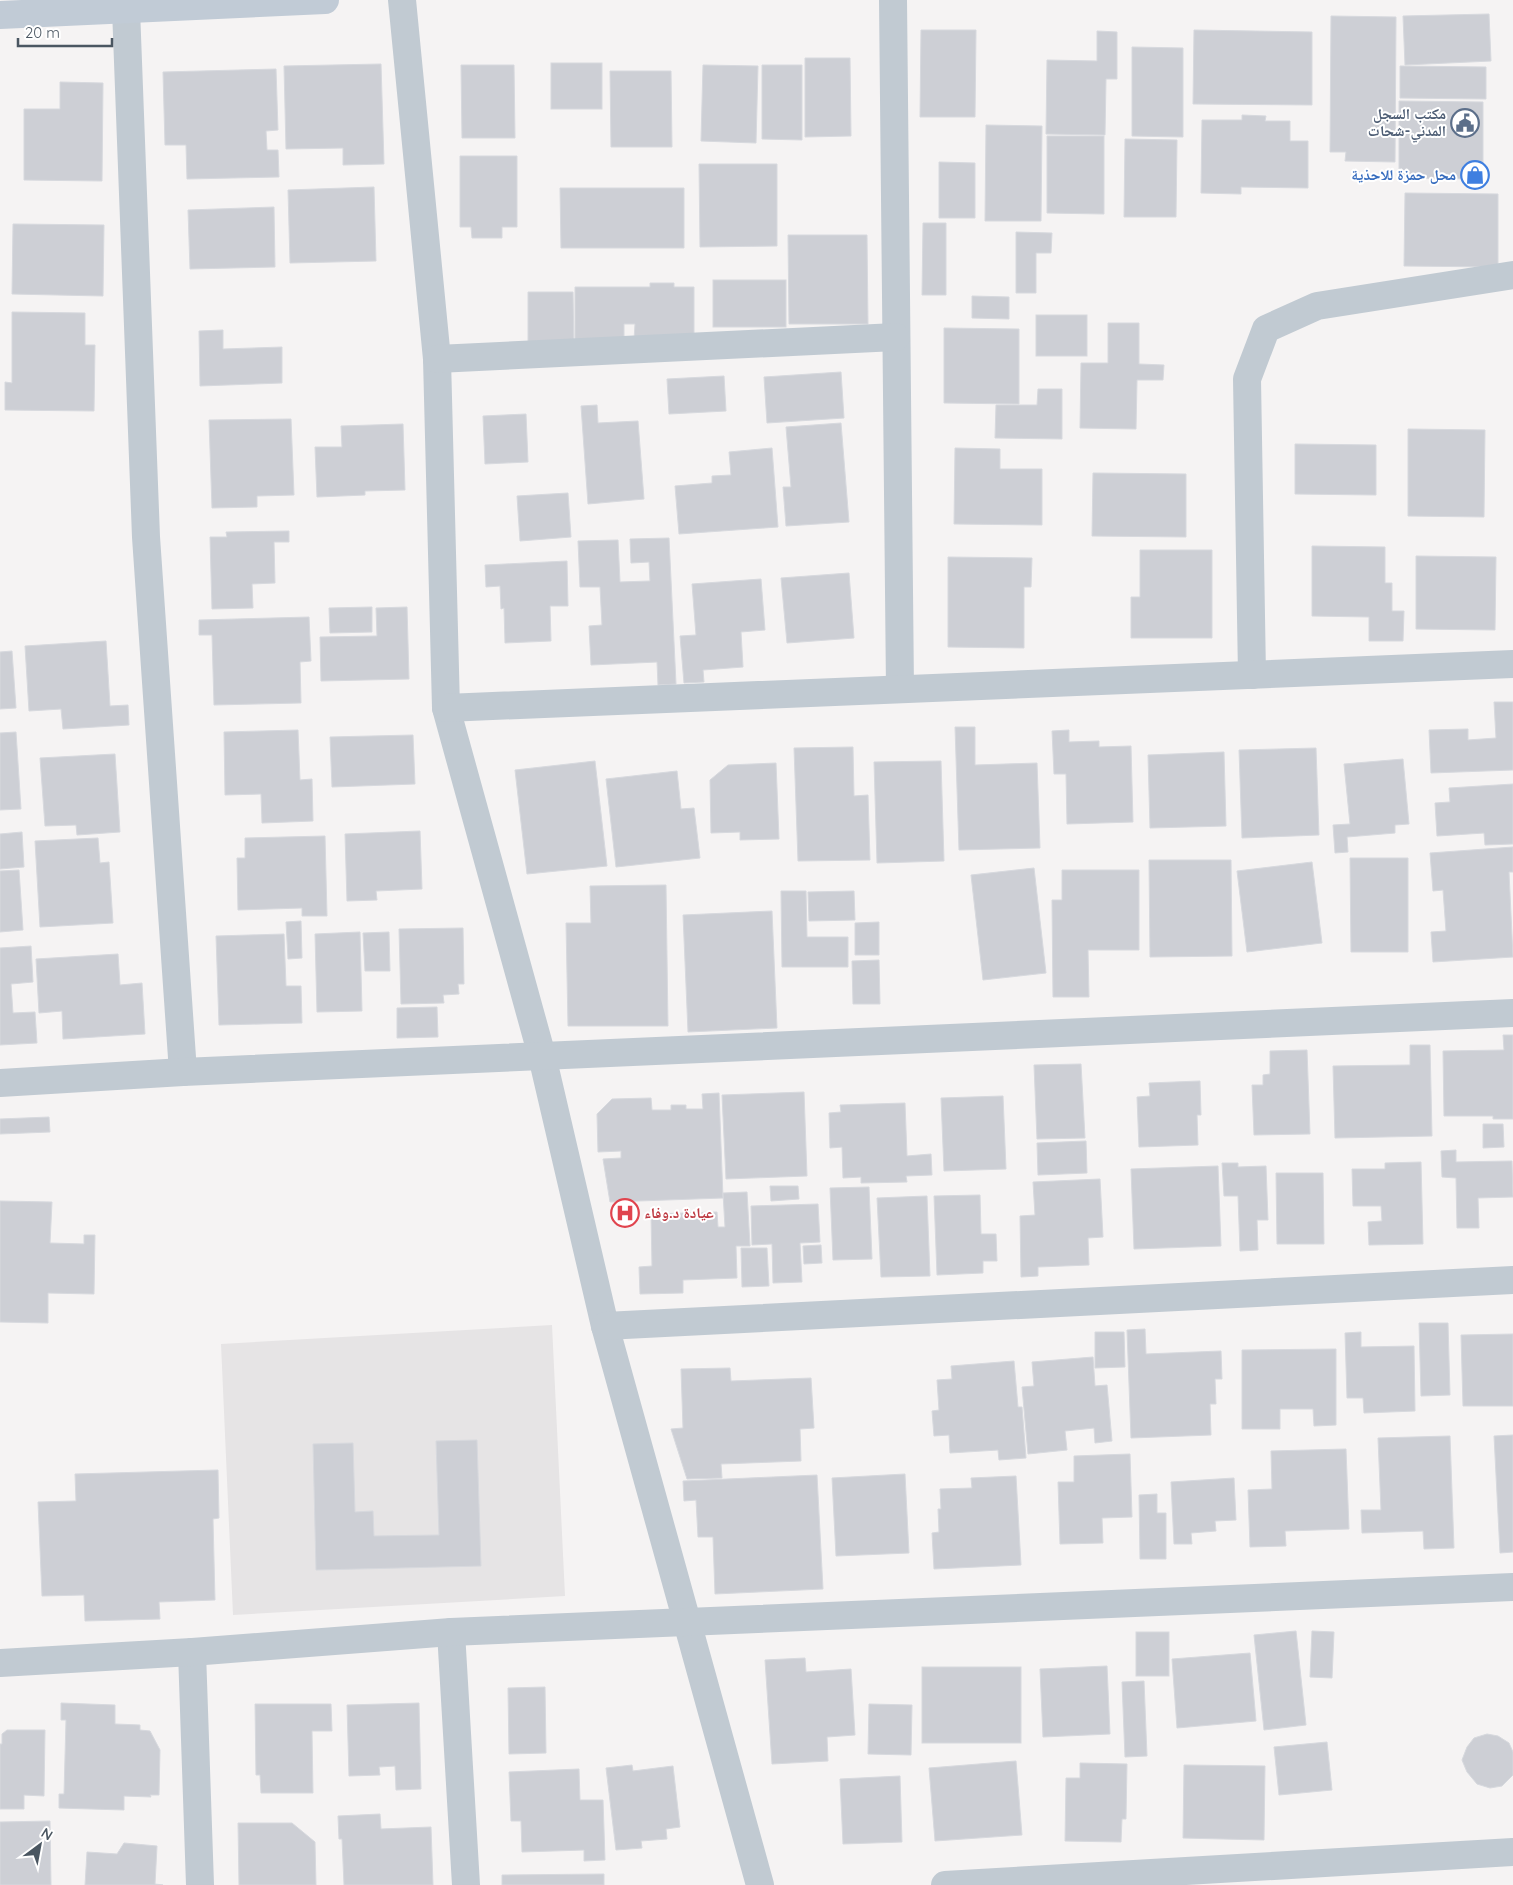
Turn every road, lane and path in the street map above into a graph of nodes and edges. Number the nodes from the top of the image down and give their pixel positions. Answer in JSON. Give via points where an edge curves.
{"nodes":[{"id":1,"x":324,"y":0,"type":"edge"},
{"id":2,"x":402,"y":0,"type":"edge"},
{"id":3,"x":893,"y":0,"type":"edge"},
{"id":4,"x":126,"y":9,"type":"junction"},
{"id":5,"x":0,"y":15,"type":"edge"},
{"id":6,"x":1513,"y":274,"type":"edge"},
{"id":7,"x":896,"y":337,"type":"junction"},
{"id":8,"x":437,"y":359,"type":"junction"},
{"id":9,"x":1513,"y":664,"type":"edge"},
{"id":10,"x":1252,"y":675,"type":"junction"},
{"id":11,"x":900,"y":689,"type":"junction"},
{"id":12,"x":446,"y":708,"type":"junction"},
{"id":13,"x":1513,"y":1014,"type":"edge"},
{"id":14,"x":542,"y":1056,"type":"junction"},
{"id":15,"x":183,"y":1072,"type":"junction"},
{"id":16,"x":0,"y":1083,"type":"edge"},
{"id":17,"x":1513,"y":1280,"type":"edge"},
{"id":18,"x":605,"y":1326,"type":"junction"},
{"id":19,"x":1513,"y":1587,"type":"edge"},
{"id":20,"x":687,"y":1623,"type":"junction"},
{"id":21,"x":452,"y":1632,"type":"junction"},
{"id":22,"x":192,"y":1652,"type":"junction"},
{"id":23,"x":0,"y":1663,"type":"edge"},
{"id":24,"x":1513,"y":1852,"type":"edge"},
{"id":25,"x":200,"y":1885,"type":"edge"},
{"id":26,"x":466,"y":1885,"type":"edge"},
{"id":27,"x":760,"y":1885,"type":"edge"},
{"id":28,"x":945,"y":1885,"type":"edge"}],
"edges":[{"from":1,"to":4,"type":"street"},
{"from":2,"to":8,"type":"street"},
{"from":3,"to":7,"type":"street"},
{"from":4,"to":5,"type":"street"},
{"from":4,"to":15,"type":"street","via":[[146,537]]},
{"from":6,"to":10,"type":"street","via":[[1317,306],[1266,329],[1247,379]]},
{"from":7,"to":8,"type":"street"},
{"from":7,"to":11,"type":"street"},
{"from":8,"to":12,"type":"street"},
{"from":9,"to":10,"type":"street"},
{"from":10,"to":11,"type":"street"},
{"from":11,"to":12,"type":"street"},
{"from":12,"to":14,"type":"street"},
{"from":13,"to":14,"type":"street"},
{"from":14,"to":15,"type":"street"},
{"from":14,"to":18,"type":"street"},
{"from":15,"to":16,"type":"street"},
{"from":17,"to":18,"type":"street"},
{"from":18,"to":20,"type":"street"},
{"from":19,"to":20,"type":"street"},
{"from":20,"to":21,"type":"street"},
{"from":20,"to":27,"type":"street"},
{"from":21,"to":22,"type":"street"},
{"from":21,"to":26,"type":"street"},
{"from":22,"to":23,"type":"street"},
{"from":22,"to":25,"type":"street"},
{"from":24,"to":28,"type":"street"}]}
